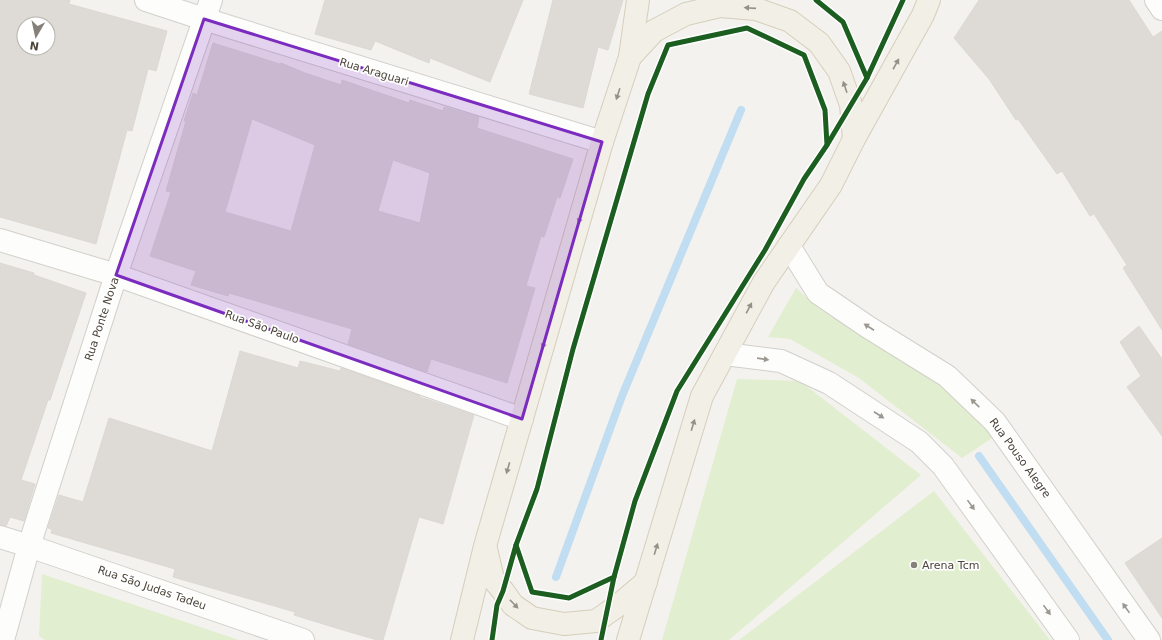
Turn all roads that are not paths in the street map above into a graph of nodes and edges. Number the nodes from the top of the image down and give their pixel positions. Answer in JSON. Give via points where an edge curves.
{"nodes":[{"id":1,"x":146,"y":0,"type":"edge"},
{"id":2,"x":638,"y":0,"type":"edge"},
{"id":3,"x":929,"y":0,"type":"edge"},
{"id":4,"x":1156,"y":0,"type":"edge"},
{"id":5,"x":1162,"y":9,"type":"edge"},
{"id":6,"x":207,"y":10,"type":"edge"},
{"id":7,"x":630,"y":57,"type":"junction"},
{"id":8,"x":854,"y":139,"type":"junction"},
{"id":9,"x":602,"y":142,"type":"junction"},
{"id":10,"x":0,"y":240,"type":"edge"},
{"id":11,"x":789,"y":246,"type":"junction"},
{"id":12,"x":116,"y":275,"type":"junction"},
{"id":13,"x":725,"y":354,"type":"junction"},
{"id":14,"x":522,"y":419,"type":"junction"},
{"id":15,"x":0,"y":537,"type":"edge"},
{"id":16,"x":29,"y":546,"type":"junction"},
{"id":17,"x":485,"y":546,"type":"junction"},
{"id":18,"x":646,"y":582,"type":"junction"},
{"id":19,"x":3,"y":640,"type":"edge"},
{"id":20,"x":303,"y":640,"type":"edge"},
{"id":21,"x":462,"y":640,"type":"edge"},
{"id":22,"x":628,"y":640,"type":"edge"},
{"id":23,"x":1068,"y":640,"type":"edge"},
{"id":24,"x":1149,"y":640,"type":"edge"}],
"edges":[{"from":1,"to":6,"type":"street","name":"Rua Araguari"},
{"from":2,"to":7,"type":"main road"},
{"from":8,"to":3,"type":"main road","one_way":true,"via":[[924,15]]},
{"from":4,"to":5,"type":"street"},
{"from":6,"to":9,"type":"street","name":"Rua Araguari"},
{"from":6,"to":12,"type":"street","name":"Rua Ponte Nova"},
{"from":8,"to":7,"type":"main road","one_way":true,"via":[[851,105],[840,71],[819,43],[790,21],[756,9],[720,6],[686,14],[654,31]]},
{"from":7,"to":9,"type":"main road","one_way":true},
{"from":8,"to":11,"type":"main road","via":[[831,185]]},
{"from":9,"to":14,"type":"main road","one_way":true},
{"from":10,"to":12,"type":"street","name":"Rua São Paulo"},
{"from":13,"to":11,"type":"main road","one_way":true,"via":[[764,282]]},
{"from":24,"to":11,"type":"street","name":"Rua Pouso Alegre","one_way":true,"via":[[995,422],[947,376],[818,293]]},
{"from":12,"to":14,"type":"street","name":"Rua São Paulo"},
{"from":12,"to":16,"type":"street","name":"Rua Ponte Nova"},
{"from":18,"to":13,"type":"main road","one_way":true,"via":[[702,396]]},
{"from":13,"to":23,"type":"street","one_way":true,"via":[[781,361],[829,383],[919,442],[943,466]]},
{"from":14,"to":17,"type":"main road","one_way":true},
{"from":15,"to":16,"type":"street","name":"Rua São Judas Tadeu"},
{"from":16,"to":19,"type":"street","name":"Rua Ponte Nova"},
{"from":16,"to":20,"type":"street","name":"Rua São Judas Tadeu"},
{"from":17,"to":18,"type":"main road","one_way":true,"via":[[493,579],[513,605],[532,618],[564,624],[596,621]]},
{"from":17,"to":21,"type":"main road"},
{"from":18,"to":22,"type":"main road"}]}
